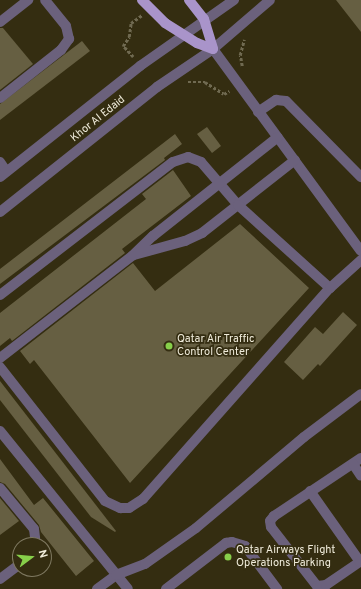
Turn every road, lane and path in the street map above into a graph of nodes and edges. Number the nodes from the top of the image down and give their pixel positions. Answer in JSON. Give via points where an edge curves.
{"nodes":[{"id":1,"x":28,"y":0,"type":"edge"},
{"id":2,"x":45,"y":0,"type":"edge"},
{"id":3,"x":142,"y":0,"type":"edge"},
{"id":4,"x":189,"y":0,"type":"edge"},
{"id":5,"x":234,"y":0,"type":"edge"},
{"id":6,"x":270,"y":0,"type":"edge"},
{"id":7,"x":150,"y":10,"type":"junction"},
{"id":8,"x":204,"y":19,"type":"junction"},
{"id":9,"x":0,"y":22,"type":"edge"},
{"id":10,"x":183,"y":35,"type":"junction"},
{"id":11,"x":123,"y":46,"type":"dead end"},
{"id":12,"x":213,"y":50,"type":"junction"},
{"id":13,"x":0,"y":98,"type":"edge"},
{"id":14,"x":258,"y":112,"type":"junction"},
{"id":15,"x":278,"y":138,"type":"junction"},
{"id":16,"x":295,"y":160,"type":"junction"},
{"id":17,"x":0,"y":162,"type":"edge"},
{"id":18,"x":3,"y":174,"type":"edge"},
{"id":19,"x":361,"y":177,"type":"edge"},
{"id":20,"x":219,"y":183,"type":"junction"},
{"id":21,"x":238,"y":206,"type":"junction"},
{"id":22,"x":0,"y":212,"type":"edge"},
{"id":23,"x":361,"y":251,"type":"edge"},
{"id":24,"x":132,"y":256,"type":"junction"},
{"id":25,"x":361,"y":260,"type":"edge"},
{"id":26,"x":330,"y":288,"type":"junction"},
{"id":27,"x":0,"y":296,"type":"edge"},
{"id":28,"x":0,"y":358,"type":"edge"},
{"id":29,"x":0,"y":367,"type":"edge"},
{"id":30,"x":361,"y":394,"type":"edge"},
{"id":31,"x":0,"y":431,"type":"edge"},
{"id":32,"x":357,"y":461,"type":"edge"},
{"id":33,"x":361,"y":476,"type":"edge"},
{"id":34,"x":0,"y":488,"type":"edge"},
{"id":35,"x":310,"y":491,"type":"junction"},
{"id":36,"x":35,"y":537,"type":"edge"},
{"id":37,"x":360,"y":561,"type":"edge"},
{"id":38,"x":12,"y":570,"type":"edge"},
{"id":39,"x":116,"y":575,"type":"junction"},
{"id":40,"x":0,"y":579,"type":"edge"},
{"id":41,"x":97,"y":589,"type":"edge"},
{"id":42,"x":128,"y":589,"type":"edge"},
{"id":43,"x":166,"y":589,"type":"edge"},
{"id":44,"x":277,"y":589,"type":"edge"}],
"edges":[{"from":1,"to":9,"type":"street"},
{"from":2,"to":13,"type":"street","via":[[66,26],[69,39],[61,50]]},
{"from":3,"to":7,"type":"main road"},
{"from":4,"to":8,"type":"main road"},
{"from":5,"to":8,"type":"street","name":"Khor Al Edaid"},
{"from":6,"to":12,"type":"street","name":"Khor Al Edaid"},
{"from":7,"to":10,"type":"main road"},
{"from":7,"to":11,"type":"path","via":[[131,23],[129,37]]},
{"from":8,"to":10,"type":"street","name":"Khor Al Edaid"},
{"from":8,"to":12,"type":"main road"},
{"from":10,"to":12,"type":"main road"},
{"from":10,"to":18,"type":"street","name":"Khor Al Edaid"},
{"from":12,"to":14,"type":"street"},
{"from":12,"to":22,"type":"street","name":"Khor Al Edaid","via":[[157,87]]},
{"from":14,"to":15,"type":"street"},
{"from":14,"to":19,"type":"street","via":[[276,100],[286,101]]},
{"from":15,"to":16,"type":"street"},
{"from":15,"to":20,"type":"street"},
{"from":16,"to":21,"type":"street"},
{"from":16,"to":23,"type":"street"},
{"from":17,"to":18,"type":"street"},
{"from":20,"to":21,"type":"street"},
{"from":20,"to":24,"type":"street"},
{"from":20,"to":27,"type":"street","via":[[196,159],[188,157],[173,162]]},
{"from":21,"to":24,"type":"street","via":[[194,237]]},
{"from":21,"to":26,"type":"street"},
{"from":24,"to":28,"type":"street"},
{"from":25,"to":26,"type":"street"},
{"from":26,"to":29,"type":"street","via":[[143,500],[129,508],[116,507],[105,501]]},
{"from":30,"to":39,"type":"street","via":[[304,437],[196,528],[145,564]]},
{"from":31,"to":39,"type":"street"},
{"from":32,"to":33,"type":"street"},
{"from":32,"to":35,"type":"street"},
{"from":34,"to":36,"type":"street","via":[[34,529]]},
{"from":35,"to":37,"type":"street"},
{"from":35,"to":37,"type":"street","via":[[274,516],[271,527],[316,586],[326,585]]},
{"from":38,"to":40,"type":"street"},
{"from":39,"to":41,"type":"street"},
{"from":39,"to":42,"type":"street"},
{"from":43,"to":44,"type":"street","via":[[226,543],[232,542],[245,546]]}]}
